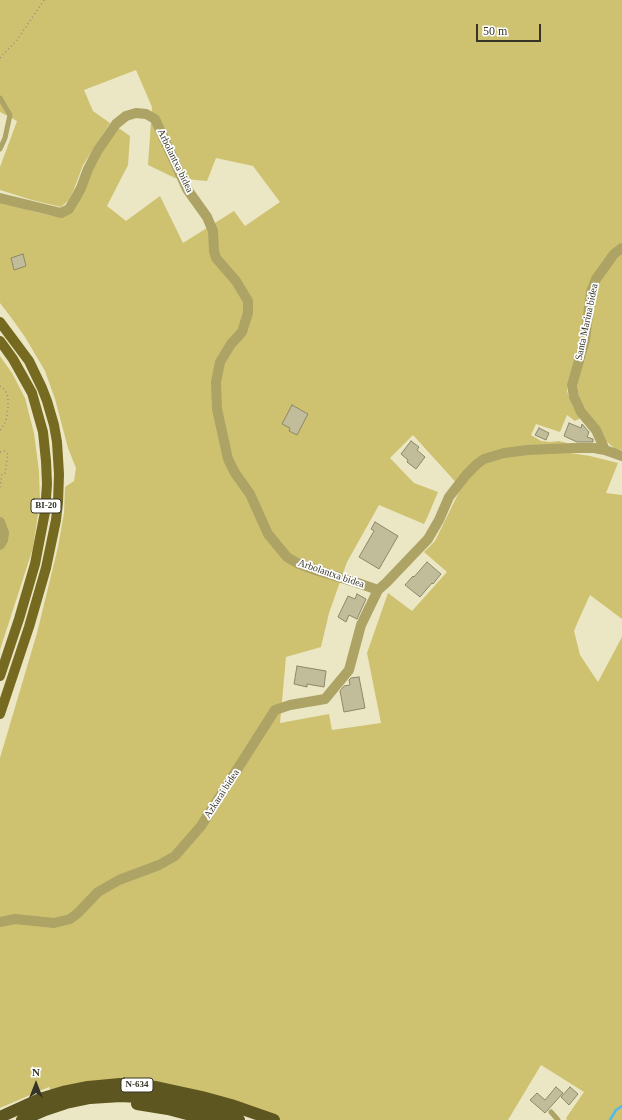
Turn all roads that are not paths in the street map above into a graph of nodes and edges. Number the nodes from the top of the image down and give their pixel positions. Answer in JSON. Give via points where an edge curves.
{"nodes":[{"id":1,"x":0,"y":98,"type":"edge"},
{"id":2,"x":0,"y":149,"type":"edge"},
{"id":3,"x":0,"y":198,"type":"edge"},
{"id":4,"x":622,"y":248,"type":"edge"},
{"id":5,"x":0,"y":322,"type":"edge"},
{"id":6,"x":0,"y":341,"type":"edge"},
{"id":7,"x":605,"y":450,"type":"junction"},
{"id":8,"x":622,"y":456,"type":"edge"},
{"id":9,"x":0,"y":522,"type":"edge"},
{"id":10,"x":0,"y":545,"type":"edge"},
{"id":11,"x":378,"y":590,"type":"junction"},
{"id":12,"x":0,"y":676,"type":"edge"},
{"id":13,"x":0,"y":714,"type":"edge"},
{"id":14,"x":0,"y":922,"type":"edge"},
{"id":15,"x":90,"y":1098,"type":"junction"},
{"id":16,"x":551,"y":1112,"type":"dead end"},
{"id":17,"x":0,"y":1117,"type":"edge"},
{"id":18,"x":22,"y":1120,"type":"edge"},
{"id":19,"x":210,"y":1120,"type":"edge"},
{"id":20,"x":239,"y":1120,"type":"edge"},
{"id":21,"x":274,"y":1120,"type":"edge"},
{"id":22,"x":558,"y":1120,"type":"edge"}],
"edges":[{"from":1,"to":2,"type":"lane","via":[[10,115]]},
{"from":3,"to":11,"type":"street","name":"Arbolantxa bidea","via":[[61,213],[69,209],[88,168],[116,124],[126,116],[136,113],[146,114],[155,119],[187,189],[213,231],[216,258],[236,281],[248,301],[248,313],[242,332],[220,362],[216,382],[217,409],[228,459],[250,494],[268,534],[287,557],[315,570]]},
{"from":4,"to":7,"type":"street","name":"Santa Marina bidea","via":[[614,254],[596,279],[591,292],[585,340],[572,385],[581,412],[596,430]]},
{"from":5,"to":13,"type":"main road","number":"BI-20","via":[[29,361],[47,401],[54,425],[58,481],[56,520],[46,568]]},
{"from":6,"to":12,"type":"main road","number":"BI-20","via":[[13,358],[32,393],[43,432],[47,484],[45,512],[35,564]]},
{"from":7,"to":8,"type":"street"},
{"from":7,"to":11,"type":"street","name":"Arbolantxa bidea","via":[[528,450],[484,459],[466,475],[449,497],[428,539]]},
{"from":9,"to":10,"type":"street","via":[[4,533]]},
{"from":11,"to":14,"type":"street","name":"Azkarai bidea","via":[[361,625],[349,670],[325,699],[275,710],[201,826],[175,856],[98,892],[70,919],[54,923],[15,918]]},
{"from":15,"to":18,"type":"highway","number":"N-634","via":[[56,1106]]},
{"from":15,"to":19,"type":"highway","via":[[168,1109]]},
{"from":15,"to":20,"type":"highway","number":"N-634","via":[[154,1098]]},
{"from":16,"to":22,"type":"lane"},
{"from":17,"to":21,"type":"highway","number":"N-634","via":[[63,1092],[120,1084],[156,1087],[189,1094]]}]}
